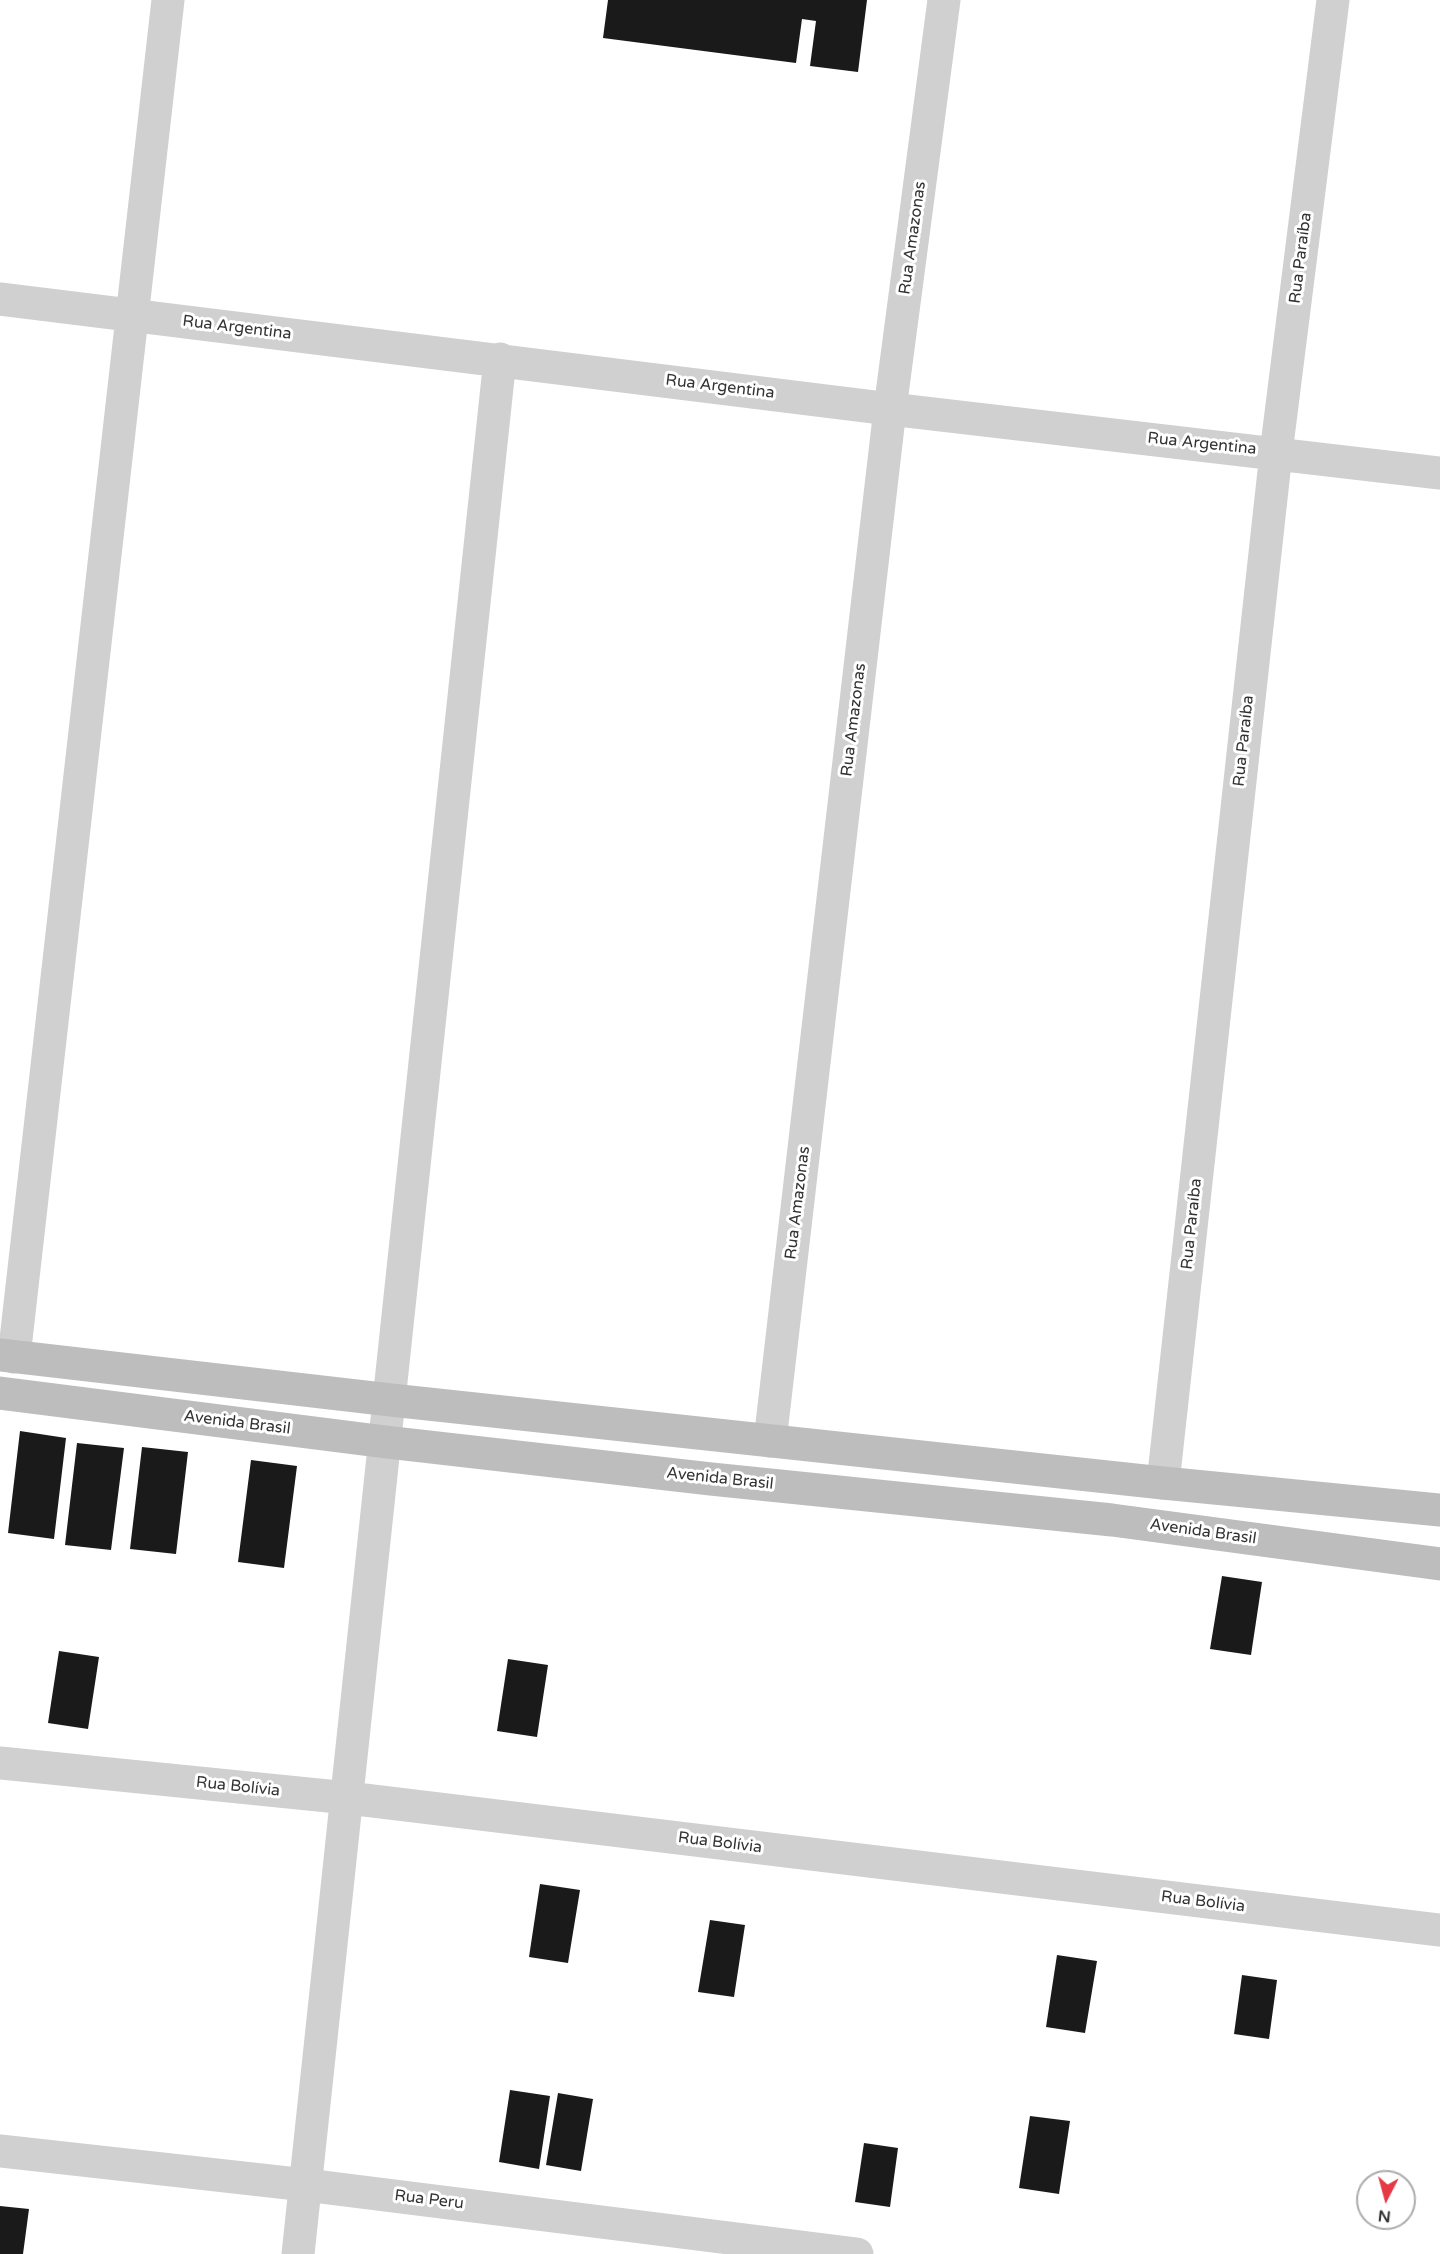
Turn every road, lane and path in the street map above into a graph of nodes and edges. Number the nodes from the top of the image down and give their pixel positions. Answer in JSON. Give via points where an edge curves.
{"nodes":[{"id":1,"x":168,"y":0,"type":"edge"},
{"id":2,"x":944,"y":0,"type":"edge"},
{"id":3,"x":1333,"y":0,"type":"edge"},
{"id":4,"x":0,"y":299,"type":"edge"},
{"id":5,"x":132,"y":315,"type":"junction"},
{"id":6,"x":500,"y":359,"type":"junction"},
{"id":7,"x":890,"y":409,"type":"junction"},
{"id":8,"x":1276,"y":453,"type":"junction"},
{"id":9,"x":1440,"y":472,"type":"edge"},
{"id":10,"x":7,"y":1356,"type":"edge"},
{"id":11,"x":0,"y":1393,"type":"edge"},
{"id":12,"x":391,"y":1400,"type":"junction"},
{"id":13,"x":770,"y":1441,"type":"junction"},
{"id":14,"x":386,"y":1442,"type":"junction"},
{"id":15,"x":1163,"y":1483,"type":"junction"},
{"id":16,"x":1440,"y":1510,"type":"edge"},
{"id":17,"x":1440,"y":1564,"type":"edge"},
{"id":18,"x":0,"y":1763,"type":"edge"},
{"id":19,"x":348,"y":1798,"type":"junction"},
{"id":20,"x":1440,"y":1930,"type":"edge"},
{"id":21,"x":0,"y":2151,"type":"edge"},
{"id":22,"x":306,"y":2185,"type":"junction"},
{"id":23,"x":298,"y":2254,"type":"edge"},
{"id":24,"x":857,"y":2254,"type":"edge"}],
"edges":[{"from":1,"to":5,"type":"street"},
{"from":2,"to":7,"type":"street","name":"Rua Amazonas"},
{"from":3,"to":8,"type":"street","name":"Rua Paraíba"},
{"from":4,"to":5,"type":"street","name":"Rua Argentina"},
{"from":5,"to":6,"type":"street","name":"Rua Argentina"},
{"from":5,"to":10,"type":"street"},
{"from":6,"to":7,"type":"street","name":"Rua Argentina"},
{"from":6,"to":12,"type":"street"},
{"from":7,"to":8,"type":"street","name":"Rua Argentina"},
{"from":7,"to":13,"type":"street","name":"Rua Amazonas"},
{"from":8,"to":9,"type":"street","name":"Rua Argentina"},
{"from":8,"to":15,"type":"street","name":"Rua Paraíba"},
{"from":10,"to":12,"type":"street"},
{"from":11,"to":14,"type":"street","name":"Avenida Brasil"},
{"from":12,"to":13,"type":"street"},
{"from":12,"to":14,"type":"street"},
{"from":13,"to":15,"type":"street"},
{"from":14,"to":17,"type":"street","name":"Avenida Brasil","via":[[1112,1520]]},
{"from":14,"to":19,"type":"street"},
{"from":15,"to":16,"type":"street"},
{"from":18,"to":19,"type":"street","name":"Rua Bolívia"},
{"from":19,"to":20,"type":"street","name":"Rua Bolívia"},
{"from":19,"to":22,"type":"street"},
{"from":21,"to":22,"type":"street","name":"Rua Peru"},
{"from":22,"to":23,"type":"street"},
{"from":22,"to":24,"type":"street","name":"Rua Peru"}]}
